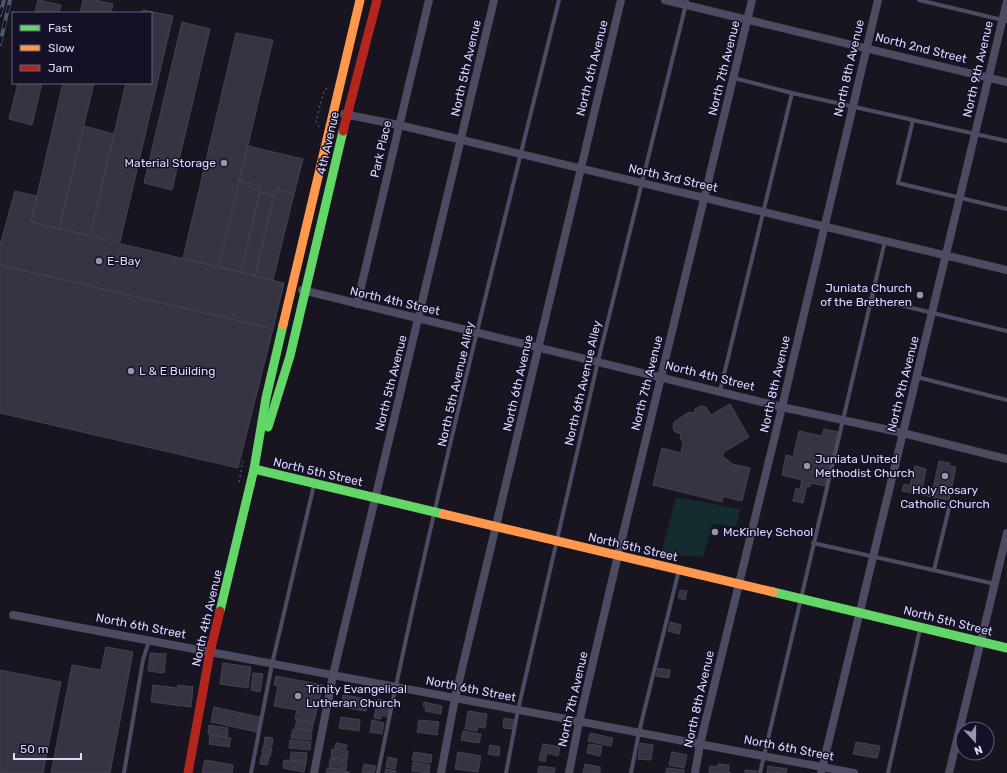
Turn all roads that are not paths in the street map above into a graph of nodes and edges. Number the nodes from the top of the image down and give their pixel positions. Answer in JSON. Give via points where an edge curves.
{"nodes":[{"id":1,"x":360,"y":0,"type":"edge"},
{"id":2,"x":378,"y":0,"type":"edge"},
{"id":3,"x":429,"y":0,"type":"edge"},
{"id":4,"x":494,"y":0,"type":"edge"},
{"id":5,"x":559,"y":0,"type":"edge"},
{"id":6,"x":621,"y":0,"type":"edge"},
{"id":7,"x":665,"y":0,"type":"edge"},
{"id":8,"x":752,"y":0,"type":"edge"},
{"id":9,"x":878,"y":0,"type":"edge"},
{"id":10,"x":919,"y":0,"type":"edge"},
{"id":11,"x":942,"y":0,"type":"edge"},
{"id":12,"x":1007,"y":1,"type":"edge"},
{"id":13,"x":686,"y":3,"type":"edge"},
{"id":14,"x":940,"y":5,"type":"junction"},
{"id":15,"x":1005,"y":20,"type":"edge"},
{"id":16,"x":748,"y":21,"type":"junction"},
{"id":17,"x":866,"y":48,"type":"junction"},
{"id":18,"x":989,"y":77,"type":"junction"},
{"id":19,"x":734,"y":78,"type":"junction"},
{"id":20,"x":1007,"y":82,"type":"edge"},
{"id":21,"x":792,"y":93,"type":"junction"},
{"id":22,"x":852,"y":107,"type":"junction"},
{"id":23,"x":334,"y":112,"type":"junction"},
{"id":24,"x":346,"y":114,"type":"junction"},
{"id":25,"x":913,"y":120,"type":"junction"},
{"id":26,"x":399,"y":125,"type":"junction"},
{"id":27,"x":976,"y":133,"type":"junction"},
{"id":28,"x":461,"y":140,"type":"junction"},
{"id":29,"x":1007,"y":141,"type":"edge"},
{"id":30,"x":521,"y":154,"type":"junction"},
{"id":31,"x":580,"y":168,"type":"junction"},
{"id":32,"x":641,"y":183,"type":"junction"},
{"id":33,"x":705,"y":198,"type":"junction"},
{"id":34,"x":960,"y":198,"type":"junction"},
{"id":35,"x":1007,"y":209,"type":"edge"},
{"id":36,"x":763,"y":212,"type":"junction"},
{"id":37,"x":824,"y":226,"type":"junction"},
{"id":38,"x":884,"y":241,"type":"junction"},
{"id":39,"x":946,"y":256,"type":"junction"},
{"id":40,"x":1007,"y":270,"type":"edge"},
{"id":41,"x":292,"y":288,"type":"junction"},
{"id":42,"x":306,"y":292,"type":"junction"},
{"id":43,"x":871,"y":298,"type":"junction"},
{"id":44,"x":357,"y":304,"type":"junction"},
{"id":45,"x":932,"y":314,"type":"junction"},
{"id":46,"x":420,"y":318,"type":"junction"},
{"id":47,"x":1007,"y":331,"type":"edge"},
{"id":48,"x":478,"y":332,"type":"junction"},
{"id":49,"x":538,"y":347,"type":"junction"},
{"id":50,"x":598,"y":361,"type":"junction"},
{"id":51,"x":661,"y":376,"type":"junction"},
{"id":52,"x":917,"y":377,"type":"junction"},
{"id":53,"x":720,"y":391,"type":"junction"},
{"id":54,"x":1007,"y":400,"type":"edge"},
{"id":55,"x":782,"y":407,"type":"junction"},
{"id":56,"x":841,"y":420,"type":"junction"},
{"id":57,"x":903,"y":433,"type":"junction"},
{"id":58,"x":1007,"y":459,"type":"edge"},
{"id":59,"x":254,"y":469,"type":"junction"},
{"id":60,"x":315,"y":483,"type":"junction"},
{"id":61,"x":376,"y":498,"type":"junction"},
{"id":62,"x":949,"y":508,"type":"dead end"},
{"id":63,"x":436,"y":512,"type":"junction"},
{"id":64,"x":497,"y":526,"type":"junction"},
{"id":65,"x":1007,"y":533,"type":"edge"},
{"id":66,"x":557,"y":541,"type":"junction"},
{"id":67,"x":813,"y":543,"type":"junction"},
{"id":68,"x":618,"y":555,"type":"junction"},
{"id":69,"x":873,"y":556,"type":"junction"},
{"id":70,"x":680,"y":570,"type":"junction"},
{"id":71,"x":934,"y":570,"type":"junction"},
{"id":72,"x":739,"y":584,"type":"junction"},
{"id":73,"x":995,"y":584,"type":"junction"},
{"id":74,"x":800,"y":598,"type":"junction"},
{"id":75,"x":859,"y":612,"type":"junction"},
{"id":76,"x":13,"y":615,"type":"dead end"},
{"id":77,"x":920,"y":627,"type":"junction"},
{"id":78,"x":149,"y":640,"type":"junction"},
{"id":79,"x":981,"y":642,"type":"junction"},
{"id":80,"x":1007,"y":648,"type":"edge"},
{"id":81,"x":210,"y":652,"type":"junction"},
{"id":82,"x":272,"y":664,"type":"junction"},
{"id":83,"x":333,"y":675,"type":"junction"},
{"id":84,"x":395,"y":686,"type":"junction"},
{"id":85,"x":455,"y":698,"type":"junction"},
{"id":86,"x":518,"y":710,"type":"junction"},
{"id":87,"x":579,"y":722,"type":"junction"},
{"id":88,"x":639,"y":732,"type":"junction"},
{"id":89,"x":700,"y":744,"type":"junction"},
{"id":90,"x":763,"y":755,"type":"junction"},
{"id":91,"x":822,"y":770,"type":"edge"},
{"id":92,"x":124,"y":773,"type":"edge"},
{"id":93,"x":188,"y":773,"type":"edge"},
{"id":94,"x":251,"y":773,"type":"edge"},
{"id":95,"x":314,"y":773,"type":"edge"},
{"id":96,"x":378,"y":773,"type":"edge"},
{"id":97,"x":441,"y":773,"type":"edge"},
{"id":98,"x":506,"y":773,"type":"edge"},
{"id":99,"x":569,"y":773,"type":"edge"},
{"id":100,"x":632,"y":773,"type":"edge"},
{"id":101,"x":695,"y":773,"type":"edge"},
{"id":102,"x":760,"y":773,"type":"edge"},
{"id":103,"x":854,"y":773,"type":"edge"},
{"id":104,"x":888,"y":773,"type":"edge"},
{"id":105,"x":949,"y":773,"type":"edge"}],
"edges":[{"from":1,"to":23,"type":"main road","name":"4th Avenue"},
{"from":2,"to":24,"type":"main road","name":"4th Avenue"},
{"from":3,"to":26,"type":"street","name":"Park Place"},
{"from":4,"to":28,"type":"street","name":"North 5th Avenue"},
{"from":5,"to":30,"type":"lane","name":"North 5th Avenue Alley"},
{"from":6,"to":31,"type":"street","name":"North 6th Avenue"},
{"from":7,"to":13,"type":"street","name":"North 2nd Street"},
{"from":8,"to":16,"type":"street","name":"North 7th Avenue"},
{"from":9,"to":17,"type":"street","name":"North 8th Avenue"},
{"from":10,"to":14,"type":"lane"},
{"from":11,"to":14,"type":"lane"},
{"from":12,"to":15,"type":"street","name":"North 9th Avenue"},
{"from":13,"to":16,"type":"street","name":"North 2nd Street"},
{"from":13,"to":32,"type":"lane","name":"North 6th Avenue Alley"},
{"from":14,"to":15,"type":"lane"},
{"from":15,"to":18,"type":"street","name":"North 9th Avenue"},
{"from":16,"to":17,"type":"street","name":"North 2nd Street"},
{"from":16,"to":19,"type":"street","name":"North 7th Avenue"},
{"from":17,"to":18,"type":"street","name":"North 2nd Street"},
{"from":17,"to":22,"type":"street","name":"North 8th Avenue"},
{"from":18,"to":20,"type":"street","name":"North 2nd Street"},
{"from":18,"to":27,"type":"street","name":"North 9th Avenue"},
{"from":19,"to":21,"type":"lane"},
{"from":19,"to":33,"type":"street","name":"North 7th Avenue"},
{"from":21,"to":22,"type":"lane"},
{"from":21,"to":36,"type":"lane"},
{"from":22,"to":25,"type":"lane"},
{"from":22,"to":37,"type":"street","name":"North 8th Avenue"},
{"from":23,"to":24,"type":"street","name":"North 3rd Street"},
{"from":23,"to":41,"type":"main road","name":"4th Avenue"},
{"from":24,"to":26,"type":"street","name":"North 3rd Street"},
{"from":24,"to":42,"type":"main road","name":"4th Avenue"},
{"from":25,"to":27,"type":"lane"},
{"from":25,"to":34,"type":"lane","via":[[898,183]]},
{"from":26,"to":28,"type":"street","name":"North 3rd Street"},
{"from":26,"to":44,"type":"street","name":"Park Place"},
{"from":27,"to":29,"type":"lane"},
{"from":27,"to":34,"type":"street","name":"North 9th Avenue"},
{"from":28,"to":30,"type":"street","name":"North 3rd Street"},
{"from":28,"to":46,"type":"street","name":"North 5th Avenue"},
{"from":30,"to":31,"type":"street","name":"North 3rd Street"},
{"from":30,"to":48,"type":"lane","name":"North 5th Avenue Alley"},
{"from":31,"to":32,"type":"street","name":"North 3rd Street"},
{"from":31,"to":49,"type":"street","name":"North 6th Avenue"},
{"from":32,"to":33,"type":"street","name":"North 3rd Street"},
{"from":32,"to":50,"type":"lane","name":"North 6th Avenue Alley"},
{"from":33,"to":36,"type":"street","name":"North 3rd Street"},
{"from":33,"to":51,"type":"street","name":"North 7th Avenue"},
{"from":34,"to":35,"type":"lane"},
{"from":34,"to":39,"type":"street","name":"North 9th Avenue"},
{"from":36,"to":37,"type":"street","name":"North 3rd Street"},
{"from":36,"to":53,"type":"lane"},
{"from":37,"to":38,"type":"street","name":"North 3rd Street"},
{"from":37,"to":55,"type":"street","name":"North 8th Avenue"},
{"from":38,"to":39,"type":"street","name":"North 3rd Street"},
{"from":38,"to":43,"type":"lane"},
{"from":39,"to":40,"type":"street","name":"North 3rd Street"},
{"from":39,"to":45,"type":"street","name":"North 9th Avenue"},
{"from":41,"to":42,"type":"street","name":"North 4th Street"},
{"from":41,"to":59,"type":"main road","name":"North 4th Avenue","via":[[266,398]]},
{"from":42,"to":44,"type":"street","name":"North 4th Street"},
{"from":42,"to":59,"type":"main road","name":"North 4th Avenue","via":[[281,386]]},
{"from":43,"to":45,"type":"lane"},
{"from":43,"to":56,"type":"lane"},
{"from":44,"to":46,"type":"street","name":"North 4th Street"},
{"from":45,"to":47,"type":"lane"},
{"from":45,"to":52,"type":"street","name":"North 9th Avenue"},
{"from":46,"to":48,"type":"street","name":"North 4th Street"},
{"from":46,"to":61,"type":"street","name":"North 5th Avenue"},
{"from":48,"to":49,"type":"street","name":"North 4th Street"},
{"from":48,"to":63,"type":"lane","name":"North 5th Avenue Alley"},
{"from":49,"to":50,"type":"street","name":"North 4th Street"},
{"from":49,"to":64,"type":"street","name":"North 6th Avenue"},
{"from":50,"to":51,"type":"street","name":"North 4th Street"},
{"from":50,"to":66,"type":"lane","name":"North 6th Avenue Alley"},
{"from":51,"to":53,"type":"street","name":"North 4th Street"},
{"from":51,"to":68,"type":"street","name":"North 7th Avenue"},
{"from":52,"to":54,"type":"lane"},
{"from":52,"to":57,"type":"street","name":"North 9th Avenue"},
{"from":53,"to":55,"type":"street","name":"North 4th Street"},
{"from":55,"to":56,"type":"street","name":"North 4th Street"},
{"from":55,"to":72,"type":"street","name":"North 8th Avenue"},
{"from":56,"to":57,"type":"street","name":"North 4th Street"},
{"from":56,"to":67,"type":"lane"},
{"from":57,"to":58,"type":"street","name":"North 4th Street"},
{"from":57,"to":69,"type":"street","name":"North 9th Avenue"},
{"from":59,"to":60,"type":"main road","name":"North 5th Street"},
{"from":59,"to":81,"type":"main road","name":"North 4th Avenue"},
{"from":60,"to":61,"type":"main road","name":"North 5th Street"},
{"from":60,"to":82,"type":"lane"},
{"from":61,"to":63,"type":"main road","name":"North 5th Street"},
{"from":61,"to":83,"type":"street","name":"North 5th Avenue"},
{"from":62,"to":71,"type":"lane"},
{"from":63,"to":64,"type":"main road","name":"North 5th Street"},
{"from":63,"to":84,"type":"lane","name":"North 5th Avenue Alley"},
{"from":64,"to":66,"type":"main road","name":"North 5th Street"},
{"from":64,"to":85,"type":"street","name":"North 6th Avenue"},
{"from":65,"to":73,"type":"street"},
{"from":66,"to":68,"type":"main road","name":"North 5th Street"},
{"from":66,"to":86,"type":"lane","name":"North 6th Avenue Alley"},
{"from":67,"to":69,"type":"lane"},
{"from":67,"to":74,"type":"lane"},
{"from":68,"to":70,"type":"main road","name":"North 5th Street"},
{"from":68,"to":87,"type":"street","name":"North 7th Avenue"},
{"from":69,"to":71,"type":"lane"},
{"from":69,"to":75,"type":"street","name":"North 9th Avenue"},
{"from":70,"to":72,"type":"main road","name":"North 5th Street"},
{"from":70,"to":88,"type":"lane"},
{"from":71,"to":73,"type":"lane"},
{"from":72,"to":74,"type":"main road","name":"North 5th Street"},
{"from":72,"to":89,"type":"street","name":"North 8th Avenue"},
{"from":73,"to":79,"type":"street"},
{"from":74,"to":75,"type":"main road","name":"North 5th Street"},
{"from":74,"to":90,"type":"lane"},
{"from":75,"to":77,"type":"main road","name":"North 5th Street"},
{"from":75,"to":91,"type":"street","name":"North 9th Avenue"},
{"from":76,"to":78,"type":"street","name":"North 6th Street"},
{"from":77,"to":79,"type":"main road","name":"North 5th Street"},
{"from":77,"to":104,"type":"lane"},
{"from":78,"to":81,"type":"street","name":"North 6th Street"},
{"from":78,"to":92,"type":"lane","via":[[143,660]]},
{"from":79,"to":80,"type":"main road","name":"North 5th Street"},
{"from":79,"to":105,"type":"street"},
{"from":81,"to":82,"type":"street","name":"North 6th Street"},
{"from":81,"to":93,"type":"main road","name":"North 4th Avenue"},
{"from":82,"to":83,"type":"street","name":"North 6th Street"},
{"from":82,"to":94,"type":"lane"},
{"from":83,"to":84,"type":"street","name":"North 6th Street"},
{"from":83,"to":95,"type":"street","name":"North 5th Avenue"},
{"from":84,"to":85,"type":"street","name":"North 6th Street"},
{"from":84,"to":96,"type":"lane","name":"North 5th Avenue Alley"},
{"from":85,"to":86,"type":"street","name":"North 6th Street"},
{"from":85,"to":97,"type":"street","name":"North 6th Avenue"},
{"from":86,"to":87,"type":"street","name":"North 6th Street"},
{"from":86,"to":98,"type":"lane","name":"North 6th Avenue Alley"},
{"from":87,"to":88,"type":"street","name":"North 6th Street"},
{"from":87,"to":99,"type":"street","name":"North 7th Avenue"},
{"from":88,"to":89,"type":"street","name":"North 6th Street"},
{"from":88,"to":100,"type":"lane"},
{"from":89,"to":90,"type":"street","name":"North 6th Street"},
{"from":89,"to":101,"type":"street","name":"North 8th Avenue"},
{"from":90,"to":91,"type":"street","name":"North 6th Street"},
{"from":90,"to":102,"type":"lane"},
{"from":91,"to":103,"type":"street","name":"North 6th Street"}]}
